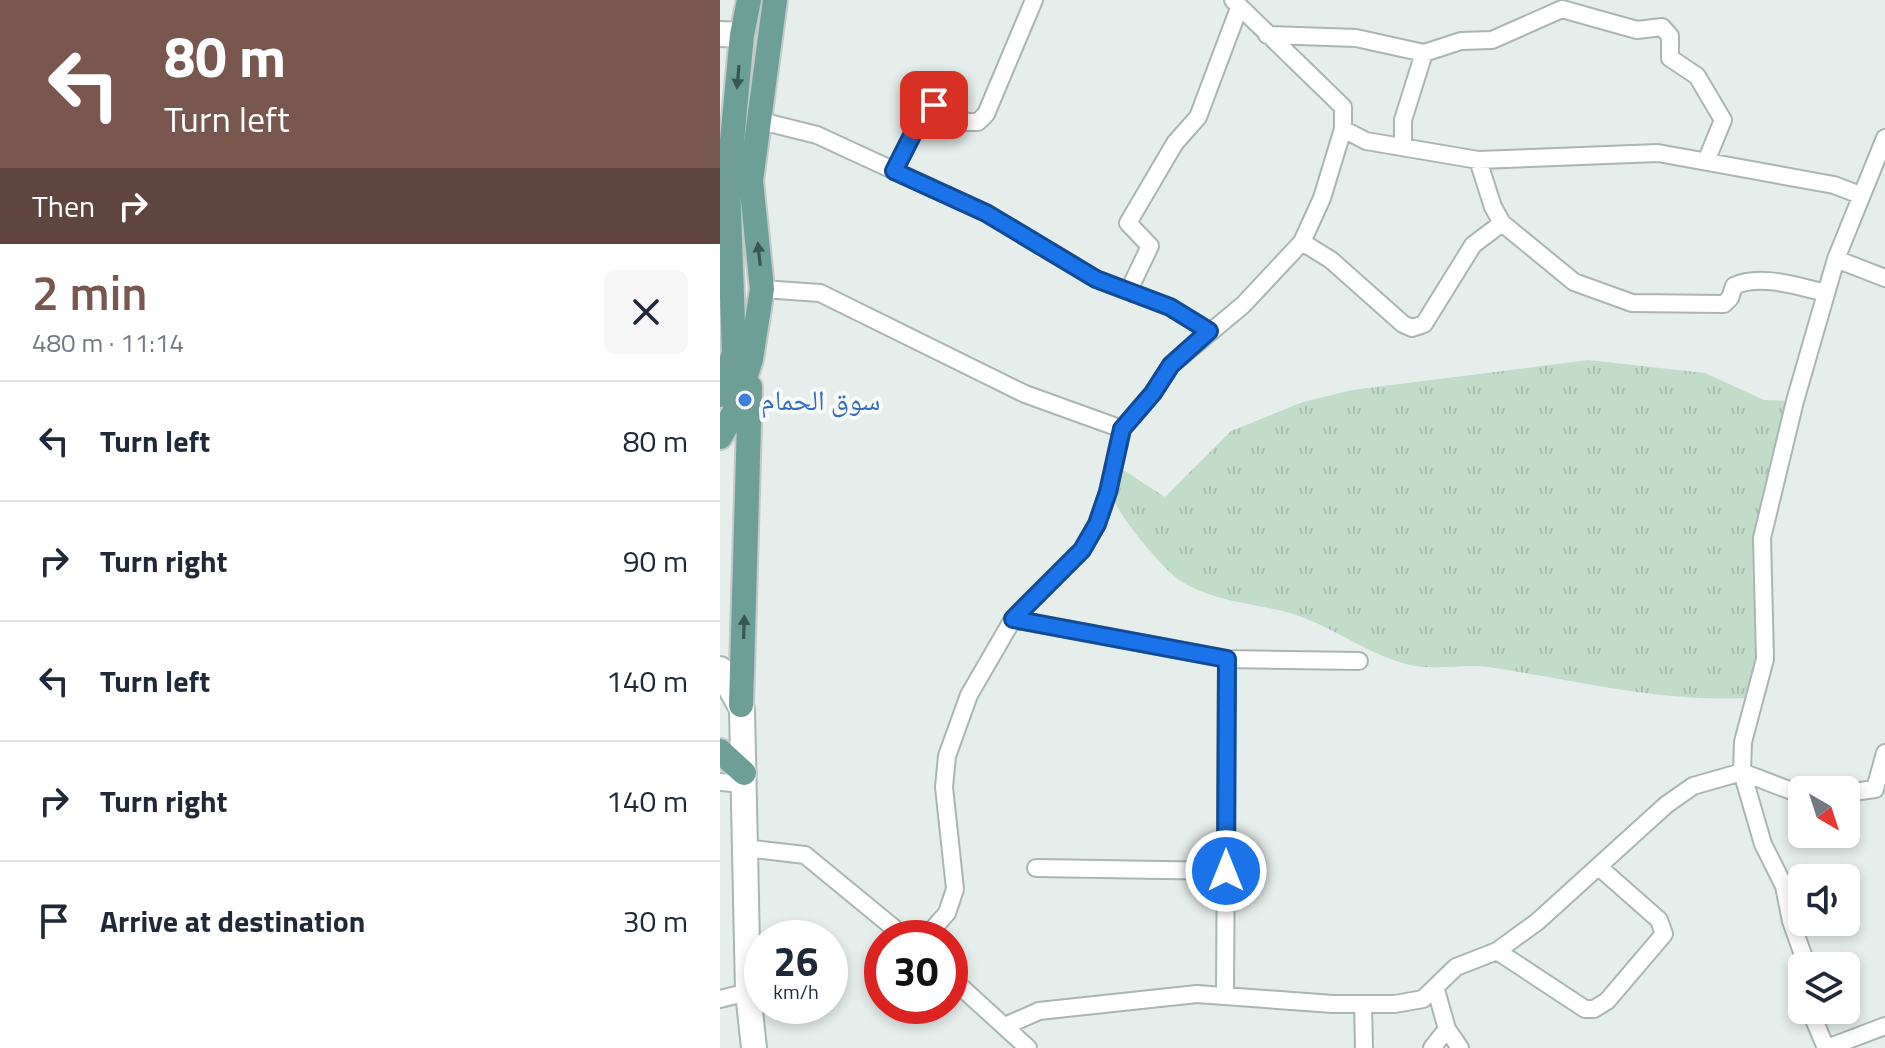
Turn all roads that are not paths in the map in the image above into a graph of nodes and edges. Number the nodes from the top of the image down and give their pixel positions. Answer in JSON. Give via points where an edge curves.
{"nodes":[{"id":1,"x":749,"y":0,"type":"edge"},
{"id":2,"x":775,"y":0,"type":"edge"},
{"id":3,"x":1034,"y":0,"type":"edge"},
{"id":4,"x":1236,"y":4,"type":"edge"},
{"id":5,"x":731,"y":34,"type":"edge"},
{"id":6,"x":1267,"y":35,"type":"junction"},
{"id":7,"x":1424,"y":53,"type":"junction"},
{"id":8,"x":757,"y":120,"type":"junction"},
{"id":9,"x":1343,"y":129,"type":"junction"},
{"id":10,"x":1885,"y":138,"type":"edge"},
{"id":11,"x":1403,"y":146,"type":"junction"},
{"id":12,"x":1707,"y":159,"type":"junction"},
{"id":13,"x":1478,"y":160,"type":"junction"},
{"id":14,"x":894,"y":171,"type":"junction"},
{"id":15,"x":724,"y":182,"type":"edge"},
{"id":16,"x":1860,"y":195,"type":"junction"},
{"id":17,"x":1502,"y":223,"type":"junction"},
{"id":18,"x":1302,"y":242,"type":"junction"},
{"id":19,"x":1836,"y":259,"type":"junction"},
{"id":20,"x":1885,"y":278,"type":"edge"},
{"id":21,"x":762,"y":289,"type":"junction"},
{"id":22,"x":1129,"y":290,"type":"junction"},
{"id":23,"x":1826,"y":293,"type":"junction"},
{"id":24,"x":1209,"y":331,"type":"junction"},
{"id":25,"x":751,"y":359,"type":"junction"},
{"id":26,"x":720,"y":395,"type":"edge"},
{"id":27,"x":1122,"y":429,"type":"junction"},
{"id":28,"x":720,"y":437,"type":"edge"},
{"id":29,"x":1013,"y":619,"type":"junction"},
{"id":30,"x":1227,"y":659,"type":"junction"},
{"id":31,"x":1359,"y":661,"type":"dead end"},
{"id":32,"x":720,"y":669,"type":"edge"},
{"id":33,"x":734,"y":709,"type":"edge"},
{"id":34,"x":720,"y":751,"type":"edge"},
{"id":35,"x":1885,"y":753,"type":"edge"},
{"id":36,"x":1742,"y":772,"type":"junction"},
{"id":37,"x":736,"y":780,"type":"edge"},
{"id":38,"x":1788,"y":790,"type":"edge"},
{"id":39,"x":1860,"y":791,"type":"edge"},
{"id":40,"x":745,"y":848,"type":"junction"},
{"id":41,"x":1036,"y":868,"type":"dead end"},
{"id":42,"x":1600,"y":868,"type":"junction"},
{"id":43,"x":1226,"y":871,"type":"junction"},
{"id":44,"x":746,"y":920,"type":"edge"},
{"id":45,"x":884,"y":920,"type":"edge"},
{"id":46,"x":941,"y":920,"type":"edge"},
{"id":47,"x":1497,"y":951,"type":"junction"},
{"id":48,"x":1802,"y":952,"type":"edge"},
{"id":49,"x":1436,"y":990,"type":"junction"},
{"id":50,"x":744,"y":993,"type":"edge"},
{"id":51,"x":968,"y":993,"type":"edge"},
{"id":52,"x":1225,"y":996,"type":"junction"},
{"id":53,"x":720,"y":999,"type":"edge"},
{"id":54,"x":1363,"y":1004,"type":"junction"},
{"id":55,"x":751,"y":1024,"type":"edge"},
{"id":56,"x":1816,"y":1024,"type":"edge"},
{"id":57,"x":1005,"y":1026,"type":"junction"},
{"id":58,"x":1885,"y":1026,"type":"edge"},
{"id":59,"x":1447,"y":1029,"type":"junction"},
{"id":60,"x":1020,"y":1045,"type":"edge"},
{"id":61,"x":754,"y":1048,"type":"edge"},
{"id":62,"x":1364,"y":1048,"type":"edge"},
{"id":63,"x":1432,"y":1048,"type":"edge"},
{"id":64,"x":1460,"y":1048,"type":"edge"},
{"id":65,"x":1827,"y":1048,"type":"edge"}],
"edges":[{"from":1,"to":5,"type":"main road"},
{"from":2,"to":8,"type":"main road"},
{"from":3,"to":14,"type":"street","via":[[986,114],[978,122],[967,122],[934,105],[926,108]]},
{"from":4,"to":6,"type":"street"},
{"from":4,"to":22,"type":"street","via":[[1198,117],[1175,143],[1128,223],[1150,246]]},
{"from":5,"to":15,"type":"main road","one_way":true},
{"from":6,"to":7,"type":"street","via":[[1356,38]]},
{"from":6,"to":9,"type":"street","via":[[1333,94],[1343,107]]},
{"from":7,"to":11,"type":"street","via":[[1403,120]]},
{"from":7,"to":12,"type":"street","via":[[1461,41],[1492,40],[1562,9],[1637,30],[1662,27],[1670,36],[1670,58],[1697,76],[1723,120]]},
{"from":8,"to":14,"type":"street","via":[[817,135]]},
{"from":21,"to":8,"type":"main road","one_way":true,"via":[[751,181]]},
{"from":9,"to":11,"type":"street","via":[[1366,141]]},
{"from":9,"to":18,"type":"street"},
{"from":10,"to":16,"type":"street"},
{"from":11,"to":13,"type":"street"},
{"from":12,"to":13,"type":"street","via":[[1658,153]]},
{"from":12,"to":16,"type":"street"},
{"from":13,"to":17,"type":"street"},
{"from":14,"to":22,"type":"street","via":[[986,213],[1096,279]]},
{"from":15,"to":26,"type":"main road","via":[[734,353]]},
{"from":16,"to":19,"type":"street"},
{"from":17,"to":18,"type":"street","via":[[1473,245],[1424,324],[1412,328]]},
{"from":17,"to":23,"type":"street","via":[[1574,282],[1632,303],[1724,304],[1740,283],[1778,283]]},
{"from":18,"to":24,"type":"street","via":[[1243,305]]},
{"from":19,"to":20,"type":"street"},
{"from":19,"to":23,"type":"street"},
{"from":21,"to":25,"type":"main road"},
{"from":21,"to":27,"type":"street","via":[[820,293],[1025,394]]},
{"from":22,"to":24,"type":"street"},
{"from":23,"to":36,"type":"street","via":[[1762,538],[1765,659],[1743,742]]},
{"from":24,"to":27,"type":"street","via":[[1171,365]]},
{"from":25,"to":28,"type":"main road","via":[[735,411]]},
{"from":33,"to":25,"type":"main road","one_way":true},
{"from":27,"to":29,"type":"street","via":[[1097,524],[1082,550]]},
{"from":29,"to":30,"type":"street"},
{"from":29,"to":46,"type":"street","via":[[969,695],[947,756],[944,787],[955,889]]},
{"from":30,"to":31,"type":"street"},
{"from":30,"to":43,"type":"street"},
{"from":32,"to":33,"type":"main road"},
{"from":33,"to":37,"type":"main road"},
{"from":34,"to":37,"type":"main road"},
{"from":35,"to":39,"type":"street","via":[[1875,789]]},
{"from":36,"to":38,"type":"street"},
{"from":36,"to":42,"type":"street","via":[[1693,786]]},
{"from":36,"to":48,"type":"street"},
{"from":37,"to":40,"type":"main road"},
{"from":40,"to":44,"type":"main road"},
{"from":40,"to":45,"type":"street","via":[[805,855]]},
{"from":41,"to":43,"type":"street"},
{"from":42,"to":47,"type":"street"},
{"from":42,"to":47,"type":"street","via":[[1659,920],[1664,934],[1602,1005],[1585,1009]]},
{"from":43,"to":52,"type":"street"},
{"from":47,"to":49,"type":"street","via":[[1456,967]]},
{"from":49,"to":54,"type":"street","via":[[1423,999]]},
{"from":49,"to":59,"type":"street"},
{"from":50,"to":53,"type":"street"},
{"from":51,"to":57,"type":"street"},
{"from":52,"to":54,"type":"street"},
{"from":52,"to":57,"type":"street","via":[[1197,994],[1039,1011]]},
{"from":54,"to":62,"type":"street"},
{"from":55,"to":61,"type":"main road"},
{"from":56,"to":65,"type":"street"},
{"from":57,"to":60,"type":"street"},
{"from":58,"to":65,"type":"street"},
{"from":59,"to":63,"type":"street"},
{"from":59,"to":64,"type":"street"}]}
